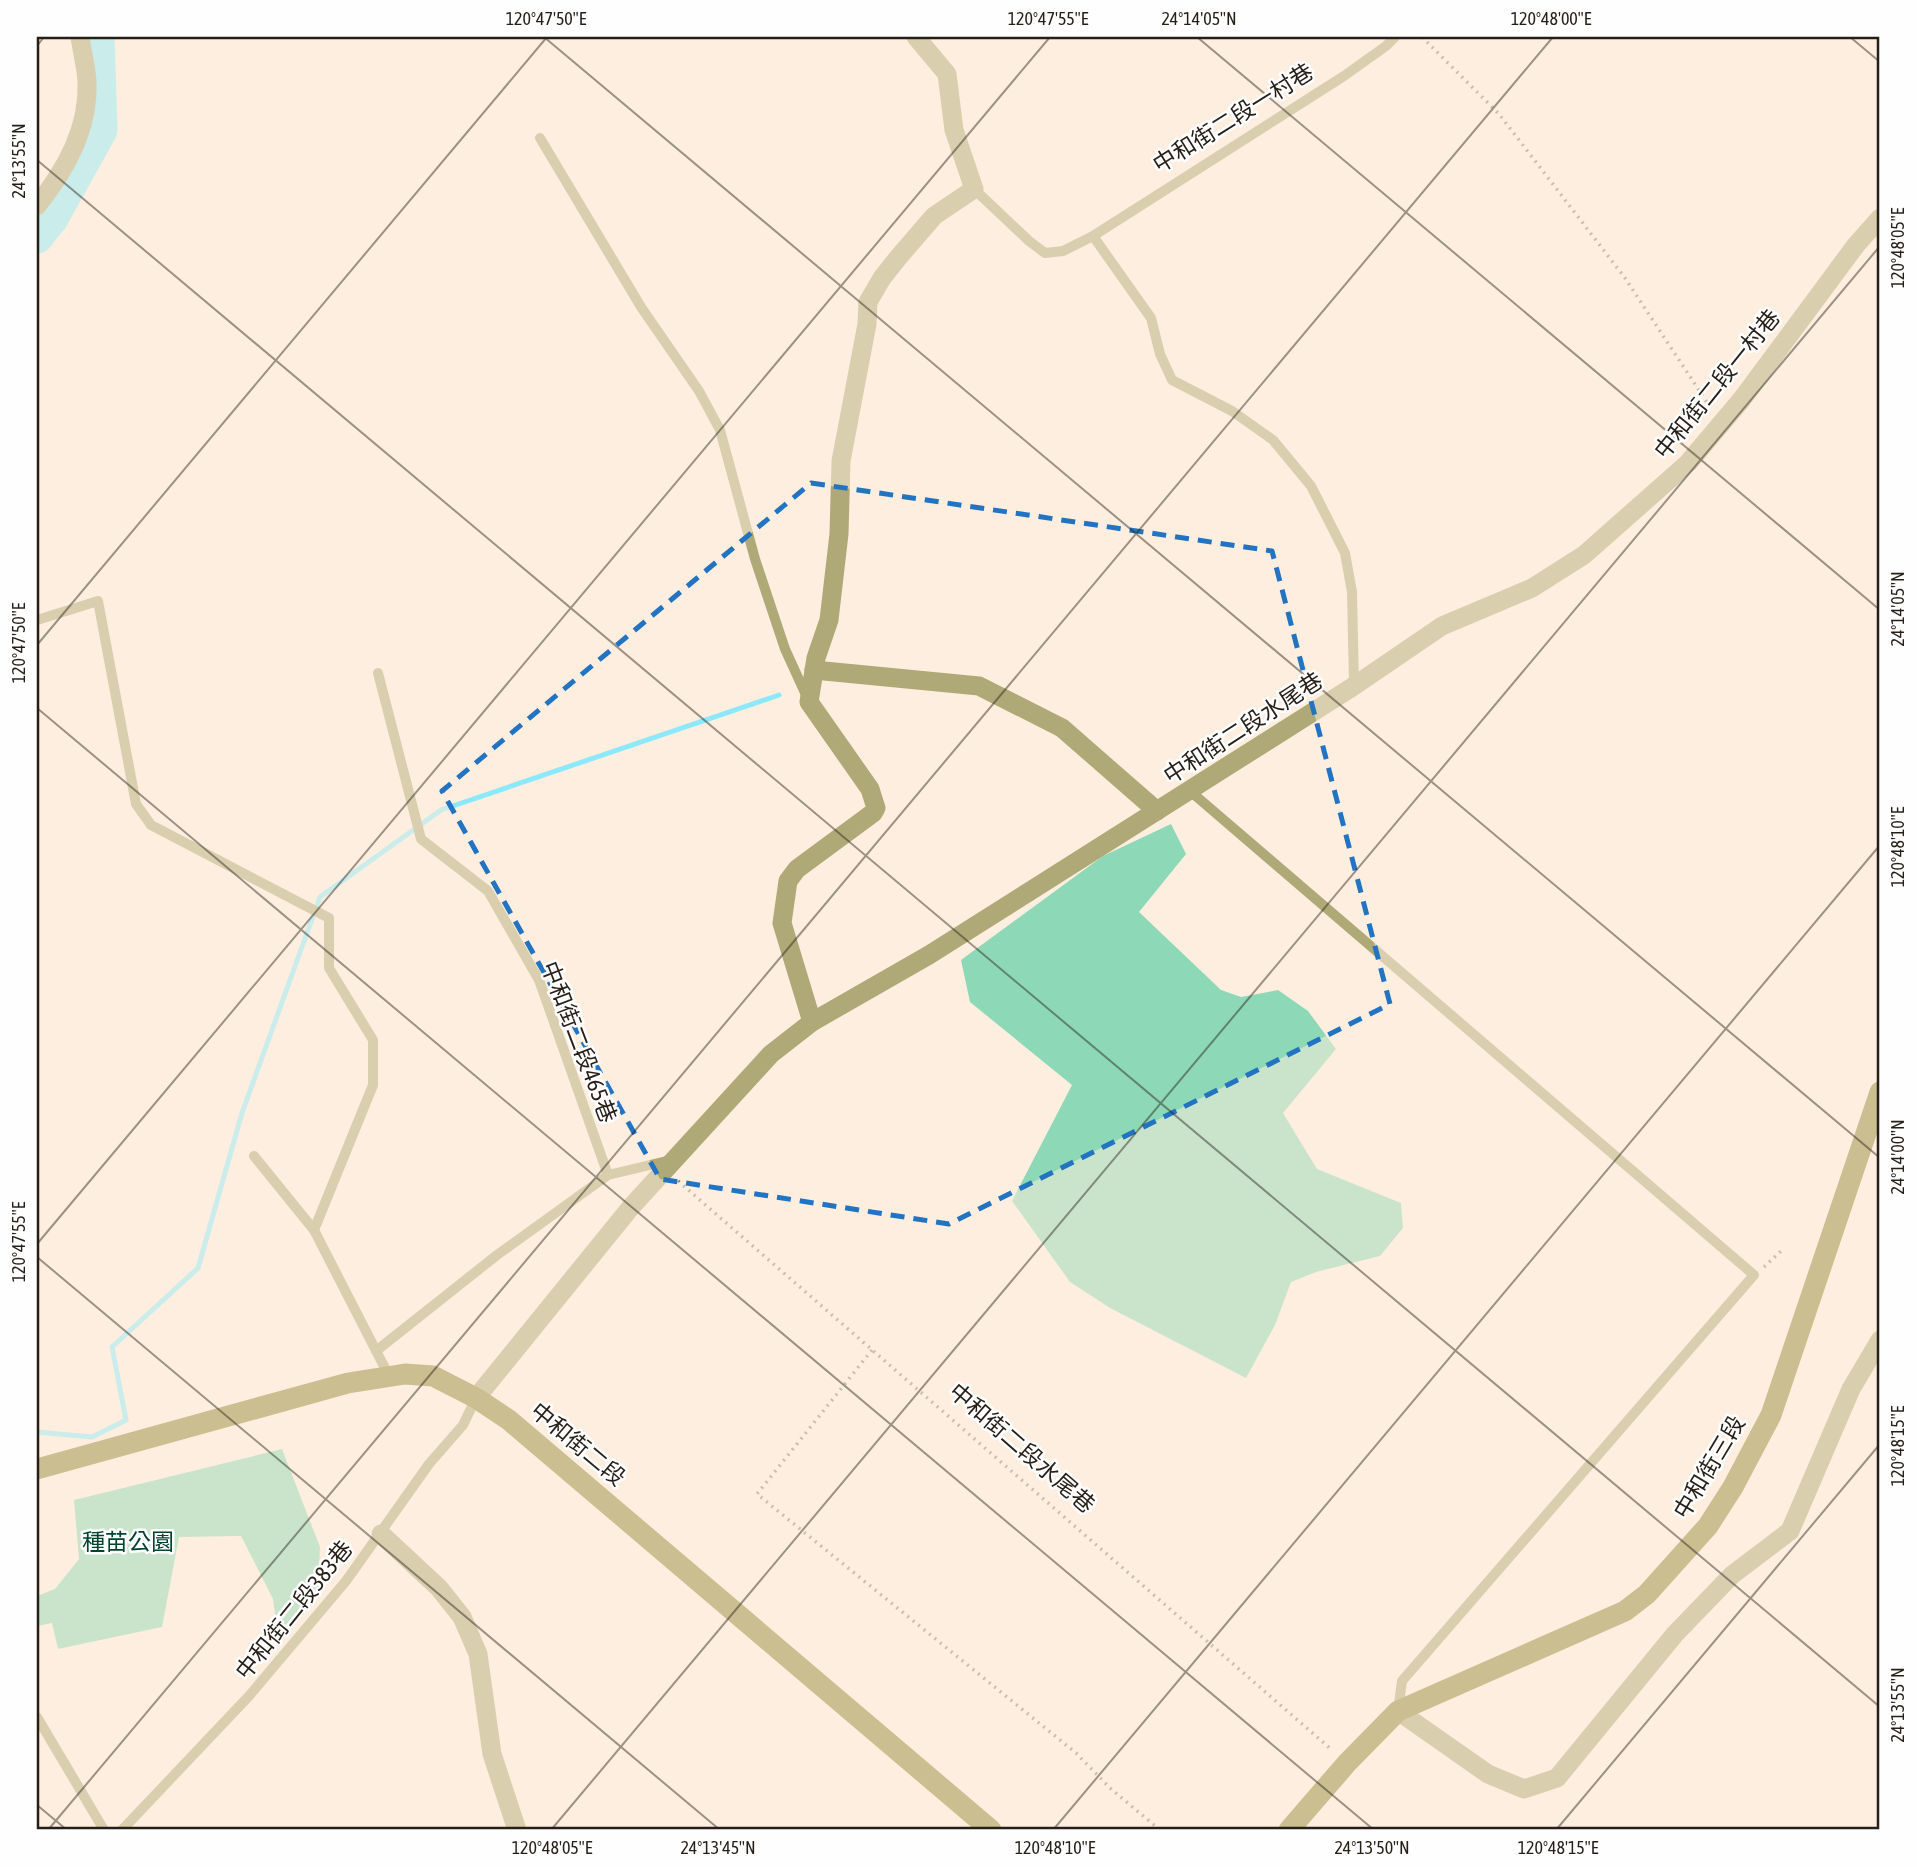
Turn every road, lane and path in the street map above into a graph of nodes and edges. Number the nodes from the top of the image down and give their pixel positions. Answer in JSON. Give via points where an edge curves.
{"nodes":[{"id":1,"x":80,"y":37,"type":"edge"},
{"id":2,"x":916,"y":37,"type":"edge"},
{"id":3,"x":1395,"y":37,"type":"edge"},
{"id":4,"x":1422,"y":37,"type":"edge"},
{"id":5,"x":540,"y":138,"type":"dead end"},
{"id":6,"x":974,"y":189,"type":"junction"},
{"id":7,"x":37,"y":206,"type":"edge"},
{"id":8,"x":1880,"y":218,"type":"edge"},
{"id":9,"x":1093,"y":236,"type":"junction"},
{"id":10,"x":1721,"y":424,"type":"junction"},
{"id":11,"x":37,"y":620,"type":"edge"},
{"id":12,"x":814,"y":670,"type":"junction"},
{"id":13,"x":378,"y":673,"type":"dead end"},
{"id":14,"x":1354,"y":686,"type":"junction"},
{"id":15,"x":809,"y":702,"type":"junction"},
{"id":16,"x":1190,"y":791,"type":"junction"},
{"id":17,"x":1157,"y":811,"type":"junction"},
{"id":18,"x":812,"y":1022,"type":"junction"},
{"id":19,"x":1880,"y":1092,"type":"edge"},
{"id":20,"x":254,"y":1156,"type":"dead end"},
{"id":21,"x":669,"y":1164,"type":"junction"},
{"id":22,"x":608,"y":1174,"type":"junction"},
{"id":23,"x":314,"y":1230,"type":"junction"},
{"id":24,"x":1781,"y":1251,"type":"dead end"},
{"id":25,"x":1754,"y":1275,"type":"junction"},
{"id":26,"x":1880,"y":1340,"type":"edge"},
{"id":27,"x":872,"y":1350,"type":"junction"},
{"id":28,"x":376,"y":1351,"type":"junction"},
{"id":29,"x":389,"y":1377,"type":"junction"},
{"id":30,"x":475,"y":1398,"type":"junction"},
{"id":31,"x":37,"y":1469,"type":"edge"},
{"id":32,"x":381,"y":1534,"type":"junction"},
{"id":33,"x":1398,"y":1711,"type":"junction"},
{"id":34,"x":38,"y":1720,"type":"edge"},
{"id":35,"x":1347,"y":1763,"type":"junction"},
{"id":36,"x":104,"y":1830,"type":"edge"},
{"id":37,"x":122,"y":1830,"type":"edge"},
{"id":38,"x":517,"y":1830,"type":"edge"},
{"id":39,"x":991,"y":1830,"type":"edge"},
{"id":40,"x":1160,"y":1830,"type":"edge"},
{"id":41,"x":1289,"y":1830,"type":"edge"}],
"edges":[{"from":1,"to":7,"type":"street","via":[[87,81],[84,121],[72,154]]},
{"from":2,"to":6,"type":"street","via":[[947,74],[954,130]]},
{"from":3,"to":9,"type":"lane","name":"中和街二段一村巷","via":[[1344,76]]},
{"from":4,"to":10,"type":"path","via":[[1507,124],[1625,278]]},
{"from":5,"to":15,"type":"lane","via":[[720,430],[755,559],[785,649]]},
{"from":6,"to":9,"type":"lane","via":[[1045,253],[1063,251]]},
{"from":6,"to":12,"type":"street","via":[[934,216],[882,278],[868,302],[841,461],[829,620]]},
{"from":8,"to":10,"type":"street","name":"中和街二段一村巷"},
{"from":9,"to":14,"type":"lane","name":"中和街二段水尾巷","via":[[1151,318],[1172,380],[1273,440],[1311,486],[1345,553],[1352,592]]},
{"from":10,"to":14,"type":"street","name":"中和街二段一村巷","via":[[1688,463],[1584,555],[1532,588],[1442,626]]},
{"from":11,"to":23,"type":"lane","via":[[98,601],[136,804],[151,825],[329,918],[329,968],[373,1040],[373,1085]]},
{"from":12,"to":15,"type":"street"},
{"from":12,"to":17,"type":"street","via":[[979,687],[1062,728]]},
{"from":13,"to":22,"type":"lane","name":"中和街二段465巷","via":[[421,839],[488,891],[539,980]]},
{"from":14,"to":16,"type":"street","name":"中和街二段水尾巷"},
{"from":15,"to":18,"type":"street","via":[[870,789],[876,808],[788,881],[782,923]]},
{"from":16,"to":17,"type":"street","name":"中和街二段水尾巷"},
{"from":16,"to":25,"type":"lane"},
{"from":17,"to":18,"type":"street","name":"中和街二段水尾巷","via":[[929,956]]},
{"from":18,"to":21,"type":"street","name":"中和街二段水尾巷","via":[[771,1054]]},
{"from":19,"to":33,"type":"main road","name":"中和街三段","via":[[1771,1415],[1708,1526],[1647,1594],[1625,1611]]},
{"from":20,"to":23,"type":"lane"},
{"from":21,"to":22,"type":"lane"},
{"from":21,"to":27,"type":"path","name":"中和街二段水尾巷"},
{"from":21,"to":30,"type":"street","name":"中和街二段水尾巷"},
{"from":22,"to":28,"type":"lane"},
{"from":23,"to":28,"type":"lane"},
{"from":24,"to":25,"type":"path"},
{"from":25,"to":33,"type":"lane","via":[[1402,1681]]},
{"from":26,"to":33,"type":"street","via":[[1851,1388],[1790,1531],[1732,1575],[1675,1634],[1557,1778],[1524,1789],[1488,1774]]},
{"from":27,"to":35,"type":"path","name":"中和街二段水尾巷"},
{"from":27,"to":40,"type":"path","via":[[757,1494],[1076,1753]]},
{"from":28,"to":29,"type":"lane"},
{"from":29,"to":30,"type":"main road","name":"中和街二段","via":[[433,1376]]},
{"from":29,"to":31,"type":"main road","name":"中和街二段","via":[[348,1383]]},
{"from":30,"to":32,"type":"lane","name":"中和街二段383巷","via":[[463,1425],[429,1464]]},
{"from":30,"to":39,"type":"main road","name":"中和街二段","via":[[509,1420]]},
{"from":32,"to":37,"type":"lane","name":"中和街二段383巷","via":[[249,1696]]},
{"from":32,"to":38,"type":"street","via":[[439,1588],[462,1617],[478,1654],[492,1754]]},
{"from":33,"to":35,"type":"main road","name":"中和街三段"},
{"from":34,"to":36,"type":"lane"},
{"from":35,"to":41,"type":"main road","name":"中和街三段"}]}
